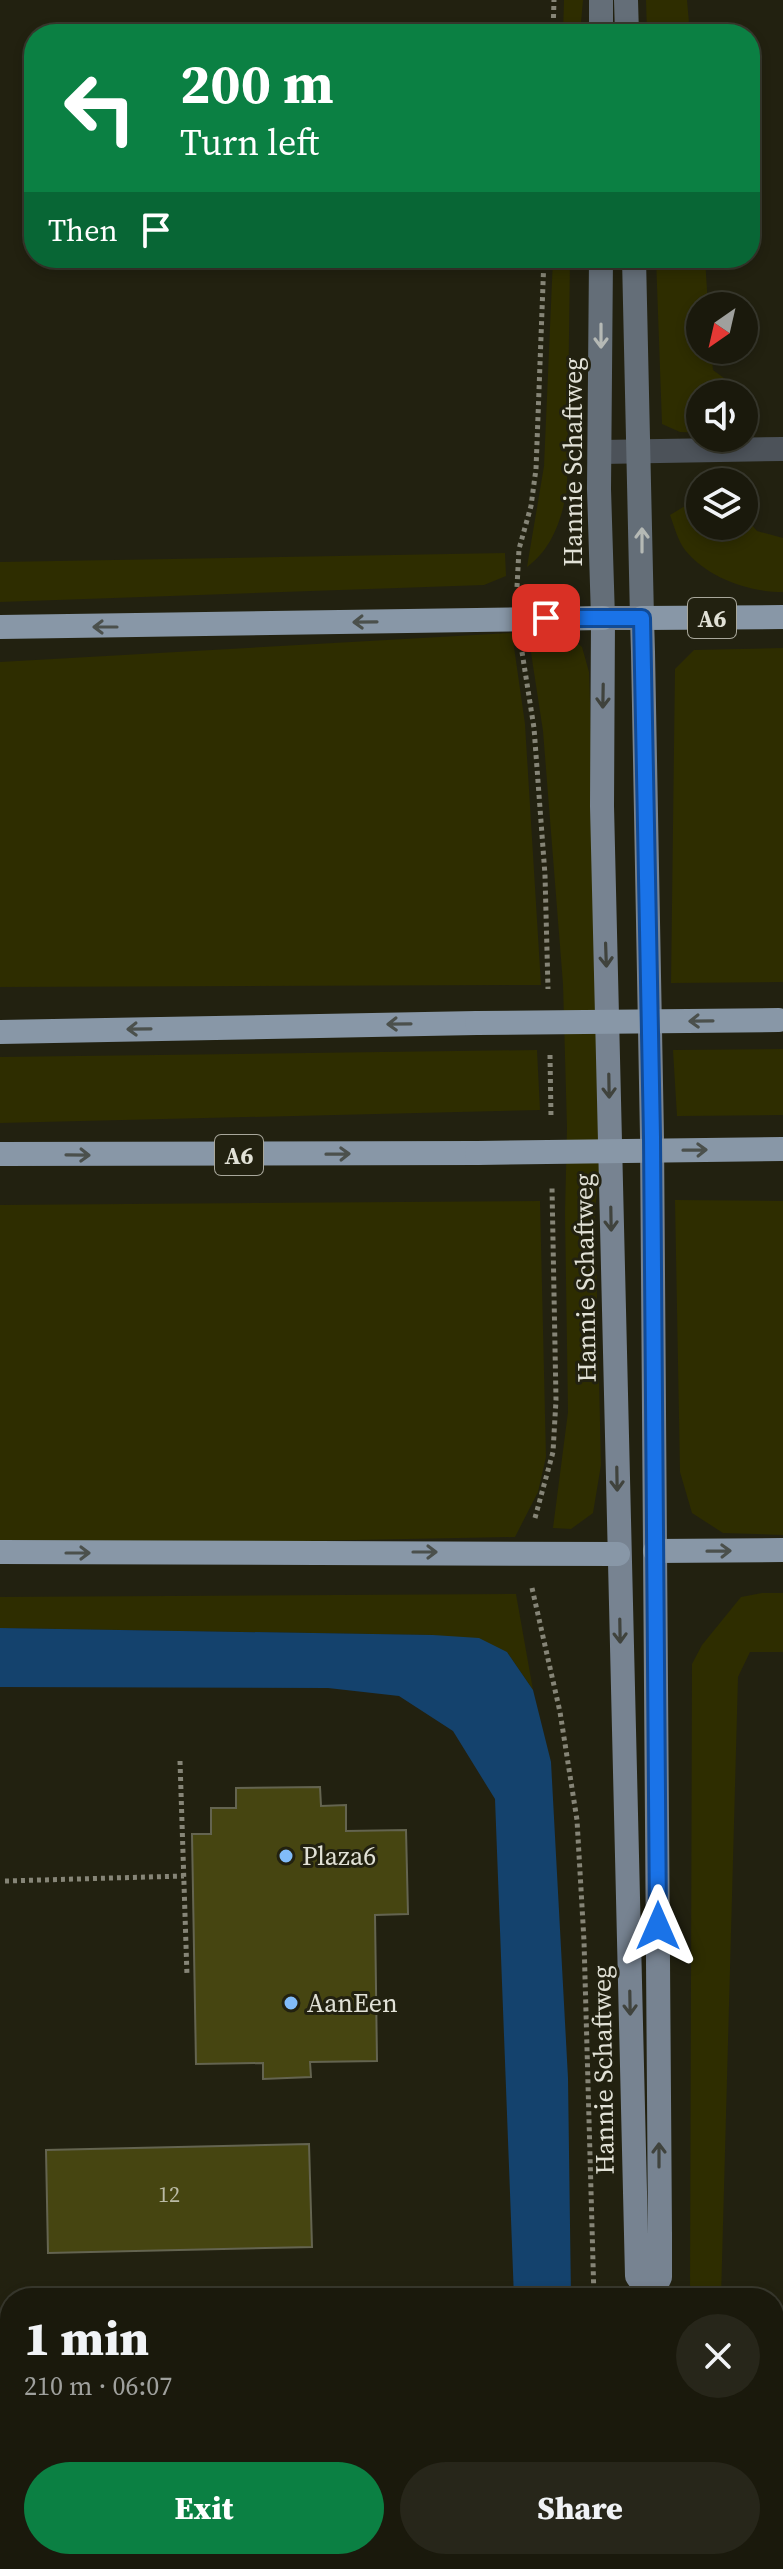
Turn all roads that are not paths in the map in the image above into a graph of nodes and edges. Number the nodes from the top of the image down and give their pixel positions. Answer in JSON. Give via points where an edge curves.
{"nodes":[{"id":1,"x":601,"y":0,"type":"edge"},
{"id":2,"x":626,"y":0,"type":"edge"},
{"id":3,"x":601,"y":24,"type":"edge"},
{"id":4,"x":627,"y":24,"type":"edge"},
{"id":5,"x":601,"y":268,"type":"edge"},
{"id":6,"x":634,"y":268,"type":"edge"},
{"id":7,"x":782,"y":449,"type":"edge"},
{"id":8,"x":640,"y":451,"type":"junction"},
{"id":9,"x":601,"y":452,"type":"junction"},
{"id":10,"x":783,"y":617,"type":"edge"},
{"id":11,"x":603,"y":618,"type":"junction"},
{"id":12,"x":642,"y":618,"type":"junction"},
{"id":13,"x":0,"y":627,"type":"edge"},
{"id":14,"x":781,"y":1020,"type":"edge"},
{"id":15,"x":0,"y":1032,"type":"edge"},
{"id":16,"x":782,"y":1149,"type":"edge"},
{"id":17,"x":0,"y":1154,"type":"edge"},
{"id":18,"x":783,"y":1550,"type":"edge"},
{"id":19,"x":655,"y":1551,"type":"junction"},
{"id":20,"x":0,"y":1552,"type":"edge"},
{"id":21,"x":618,"y":1554,"type":"junction"},
{"id":22,"x":645,"y":2288,"type":"edge"},
{"id":23,"x":654,"y":2288,"type":"edge"}],
"edges":[{"from":1,"to":3,"type":"main road"},
{"from":2,"to":4,"type":"main road"},
{"from":5,"to":9,"type":"main road","name":"Hannie Schaftweg","one_way":true},
{"from":6,"to":8,"type":"main road","name":"Hannie Schaftweg"},
{"from":7,"to":8,"type":"lane"},
{"from":8,"to":9,"type":"lane"},
{"from":12,"to":8,"type":"main road","name":"Hannie Schaftweg","one_way":true},
{"from":9,"to":11,"type":"main road","name":"Hannie Schaftweg"},
{"from":10,"to":12,"type":"highway","number":"A6"},
{"from":11,"to":12,"type":"main road","number":"A6"},
{"from":11,"to":13,"type":"highway","number":"A6","one_way":true},
{"from":11,"to":21,"type":"main road","name":"Hannie Schaftweg","one_way":true,"via":[[602,806]]},
{"from":12,"to":19,"type":"main road","name":"Hannie Schaftweg"},
{"from":14,"to":15,"type":"highway","one_way":true,"bridge":true},
{"from":17,"to":16,"type":"highway","number":"A6","one_way":true,"bridge":true},
{"from":19,"to":18,"type":"highway","one_way":true},
{"from":19,"to":21,"type":"main road"},
{"from":23,"to":19,"type":"main road","name":"Hannie Schaftweg","one_way":true,"via":[[660,2277]]},
{"from":20,"to":21,"type":"highway","one_way":true},
{"from":21,"to":22,"type":"main road","name":"Hannie Schaftweg","one_way":true,"via":[[637,2276]]}]}
